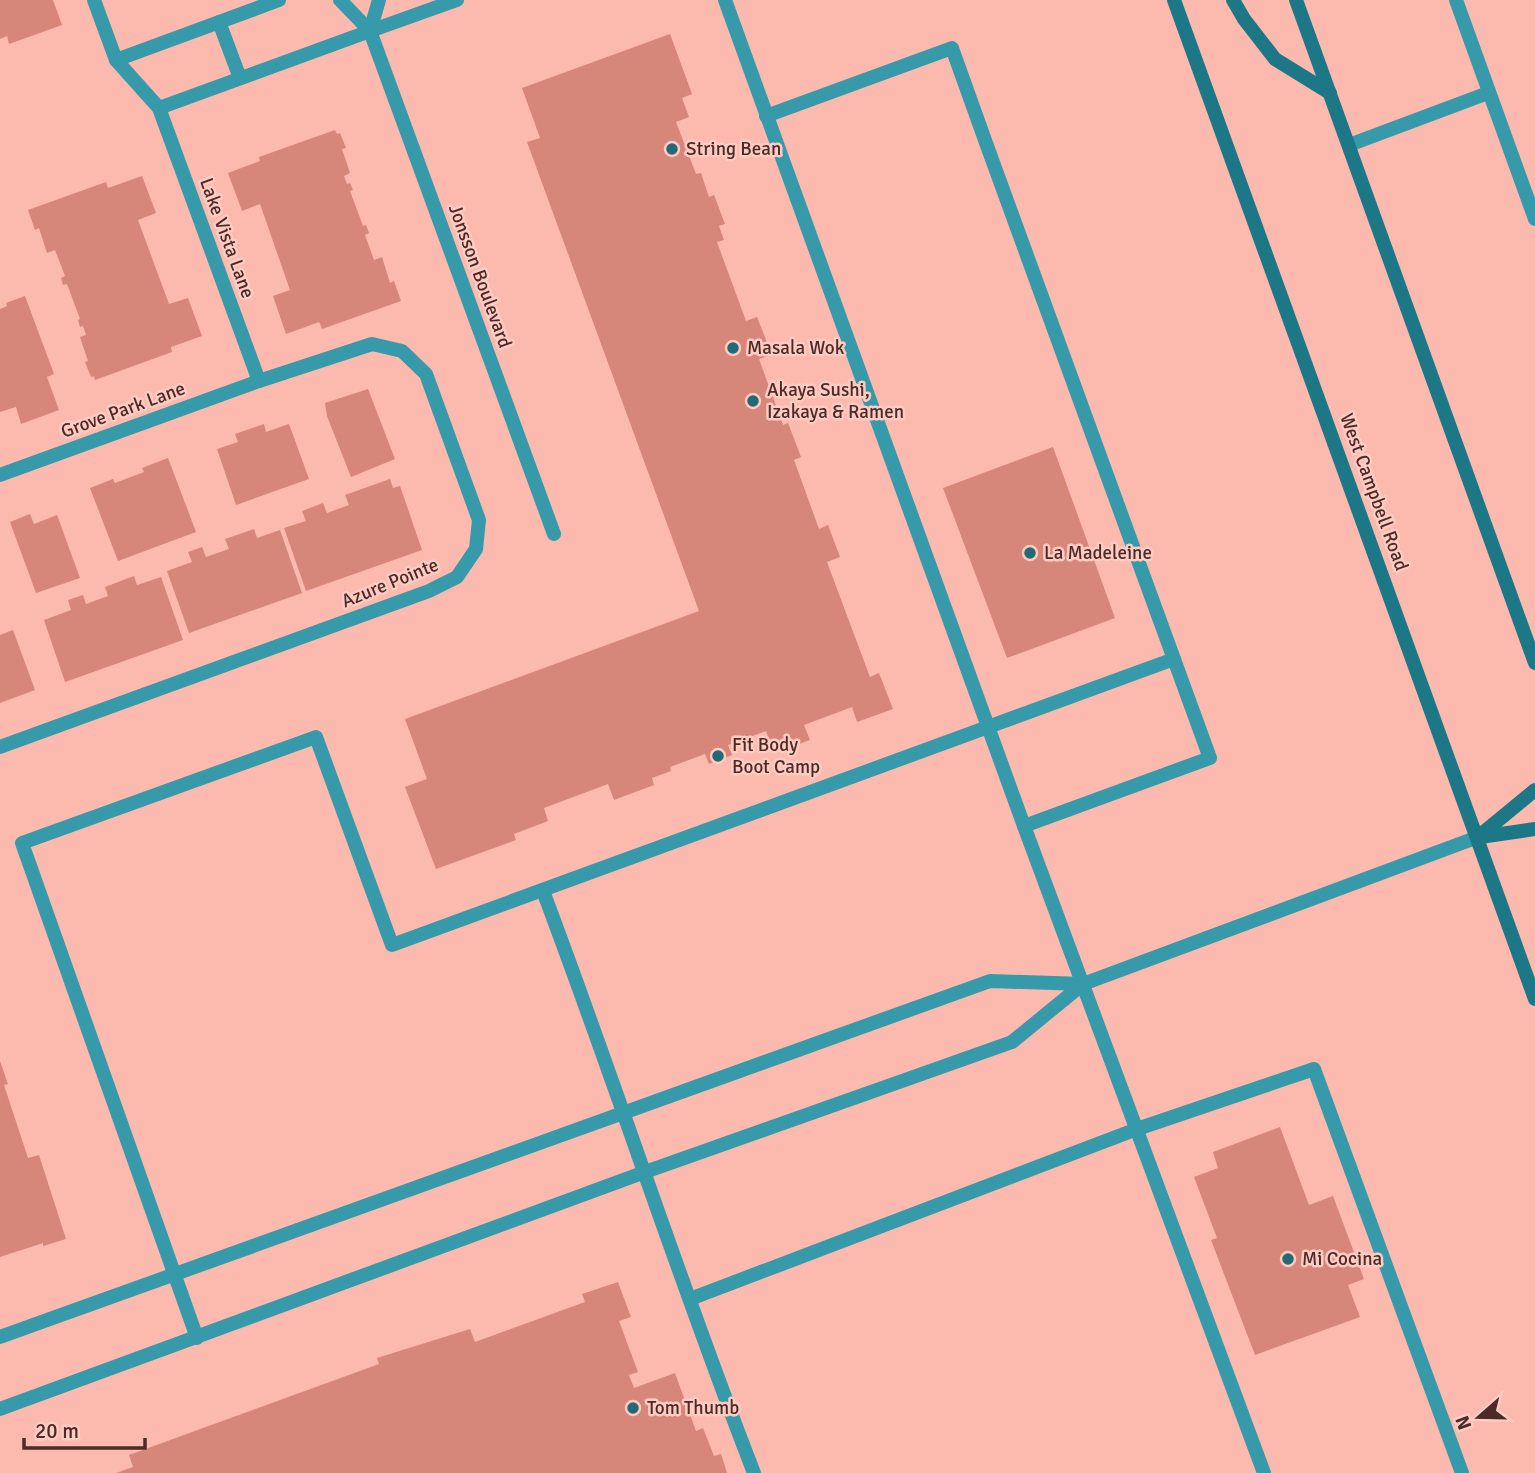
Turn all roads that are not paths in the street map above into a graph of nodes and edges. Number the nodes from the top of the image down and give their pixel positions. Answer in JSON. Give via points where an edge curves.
{"nodes":[{"id":1,"x":94,"y":0,"type":"edge"},
{"id":2,"x":279,"y":0,"type":"edge"},
{"id":3,"x":340,"y":0,"type":"edge"},
{"id":4,"x":379,"y":0,"type":"edge"},
{"id":5,"x":457,"y":0,"type":"edge"},
{"id":6,"x":725,"y":0,"type":"edge"},
{"id":7,"x":1174,"y":0,"type":"edge"},
{"id":8,"x":1233,"y":0,"type":"edge"},
{"id":9,"x":1296,"y":0,"type":"edge"},
{"id":10,"x":1456,"y":0,"type":"edge"},
{"id":11,"x":219,"y":22,"type":"junction"},
{"id":12,"x":370,"y":31,"type":"junction"},
{"id":13,"x":116,"y":60,"type":"junction"},
{"id":14,"x":240,"y":78,"type":"junction"},
{"id":15,"x":1330,"y":93,"type":"junction"},
{"id":16,"x":1488,"y":93,"type":"junction"},
{"id":17,"x":159,"y":108,"type":"junction"},
{"id":18,"x":766,"y":116,"type":"junction"},
{"id":19,"x":1349,"y":145,"type":"junction"},
{"id":20,"x":1535,"y":219,"type":"edge"},
{"id":21,"x":260,"y":381,"type":"junction"},
{"id":22,"x":0,"y":475,"type":"edge"},
{"id":23,"x":554,"y":534,"type":"dead end"},
{"id":24,"x":1174,"y":659,"type":"junction"},
{"id":25,"x":1535,"y":663,"type":"edge"},
{"id":26,"x":989,"y":726,"type":"junction"},
{"id":27,"x":0,"y":747,"type":"edge"},
{"id":28,"x":1535,"y":790,"type":"edge"},
{"id":29,"x":1024,"y":826,"type":"junction"},
{"id":30,"x":1535,"y":829,"type":"edge"},
{"id":31,"x":1479,"y":837,"type":"junction"},
{"id":32,"x":543,"y":891,"type":"junction"},
{"id":33,"x":1083,"y":984,"type":"junction"},
{"id":34,"x":1535,"y":999,"type":"edge"},
{"id":35,"x":624,"y":1113,"type":"junction"},
{"id":36,"x":1137,"y":1129,"type":"junction"},
{"id":37,"x":645,"y":1172,"type":"junction"},
{"id":38,"x":176,"y":1275,"type":"junction"},
{"id":39,"x":690,"y":1299,"type":"junction"},
{"id":40,"x":0,"y":1337,"type":"edge"},
{"id":41,"x":197,"y":1338,"type":"junction"},
{"id":42,"x":0,"y":1409,"type":"edge"},
{"id":43,"x":754,"y":1473,"type":"edge"},
{"id":44,"x":1264,"y":1473,"type":"edge"},
{"id":45,"x":1462,"y":1473,"type":"edge"}],
"edges":[{"from":1,"to":13,"type":"street","name":"Lake Vista Lane"},
{"from":2,"to":11,"type":"street"},
{"from":3,"to":12,"type":"street","name":"Jonsson Boulevard"},
{"from":4,"to":12,"type":"street"},
{"from":5,"to":12,"type":"street"},
{"from":6,"to":18,"type":"street"},
{"from":7,"to":31,"type":"main road","name":"West Campbell Road"},
{"from":8,"to":15,"type":"main road","via":[[1275,60]]},
{"from":9,"to":15,"type":"main road"},
{"from":10,"to":16,"type":"street"},
{"from":11,"to":13,"type":"street"},
{"from":11,"to":14,"type":"street"},
{"from":12,"to":14,"type":"street"},
{"from":12,"to":23,"type":"street","name":"Jonsson Boulevard"},
{"from":13,"to":17,"type":"street","name":"Lake Vista Lane"},
{"from":14,"to":17,"type":"street"},
{"from":15,"to":19,"type":"main road"},
{"from":16,"to":19,"type":"street"},
{"from":16,"to":20,"type":"street"},
{"from":17,"to":21,"type":"street","name":"Lake Vista Lane"},
{"from":18,"to":24,"type":"street","via":[[952,48]]},
{"from":18,"to":26,"type":"street"},
{"from":19,"to":25,"type":"main road"},
{"from":21,"to":22,"type":"street","name":"Grove Park Lane"},
{"from":21,"to":27,"type":"street","name":"Azure Pointe","via":[[372,344],[402,351],[426,374],[479,520],[476,549],[457,577]]},
{"from":24,"to":26,"type":"street"},
{"from":24,"to":29,"type":"street","via":[[1210,758]]},
{"from":26,"to":29,"type":"street"},
{"from":26,"to":32,"type":"street"},
{"from":28,"to":31,"type":"main road"},
{"from":29,"to":33,"type":"street"},
{"from":30,"to":31,"type":"main road"},
{"from":31,"to":33,"type":"street"},
{"from":31,"to":34,"type":"main road","name":"West Campbell Road"},
{"from":32,"to":35,"type":"street"},
{"from":32,"to":38,"type":"street","via":[[392,945],[316,737],[22,844]]},
{"from":33,"to":35,"type":"street","via":[[990,981]]},
{"from":33,"to":36,"type":"street"},
{"from":33,"to":37,"type":"street","via":[[1012,1042]]},
{"from":35,"to":37,"type":"street"},
{"from":35,"to":38,"type":"street"},
{"from":36,"to":39,"type":"street"},
{"from":36,"to":44,"type":"street"},
{"from":36,"to":45,"type":"street","via":[[1314,1069]]},
{"from":37,"to":39,"type":"street"},
{"from":37,"to":41,"type":"street"},
{"from":38,"to":40,"type":"street"},
{"from":38,"to":41,"type":"street"},
{"from":39,"to":43,"type":"street"},
{"from":41,"to":42,"type":"street"}]}
